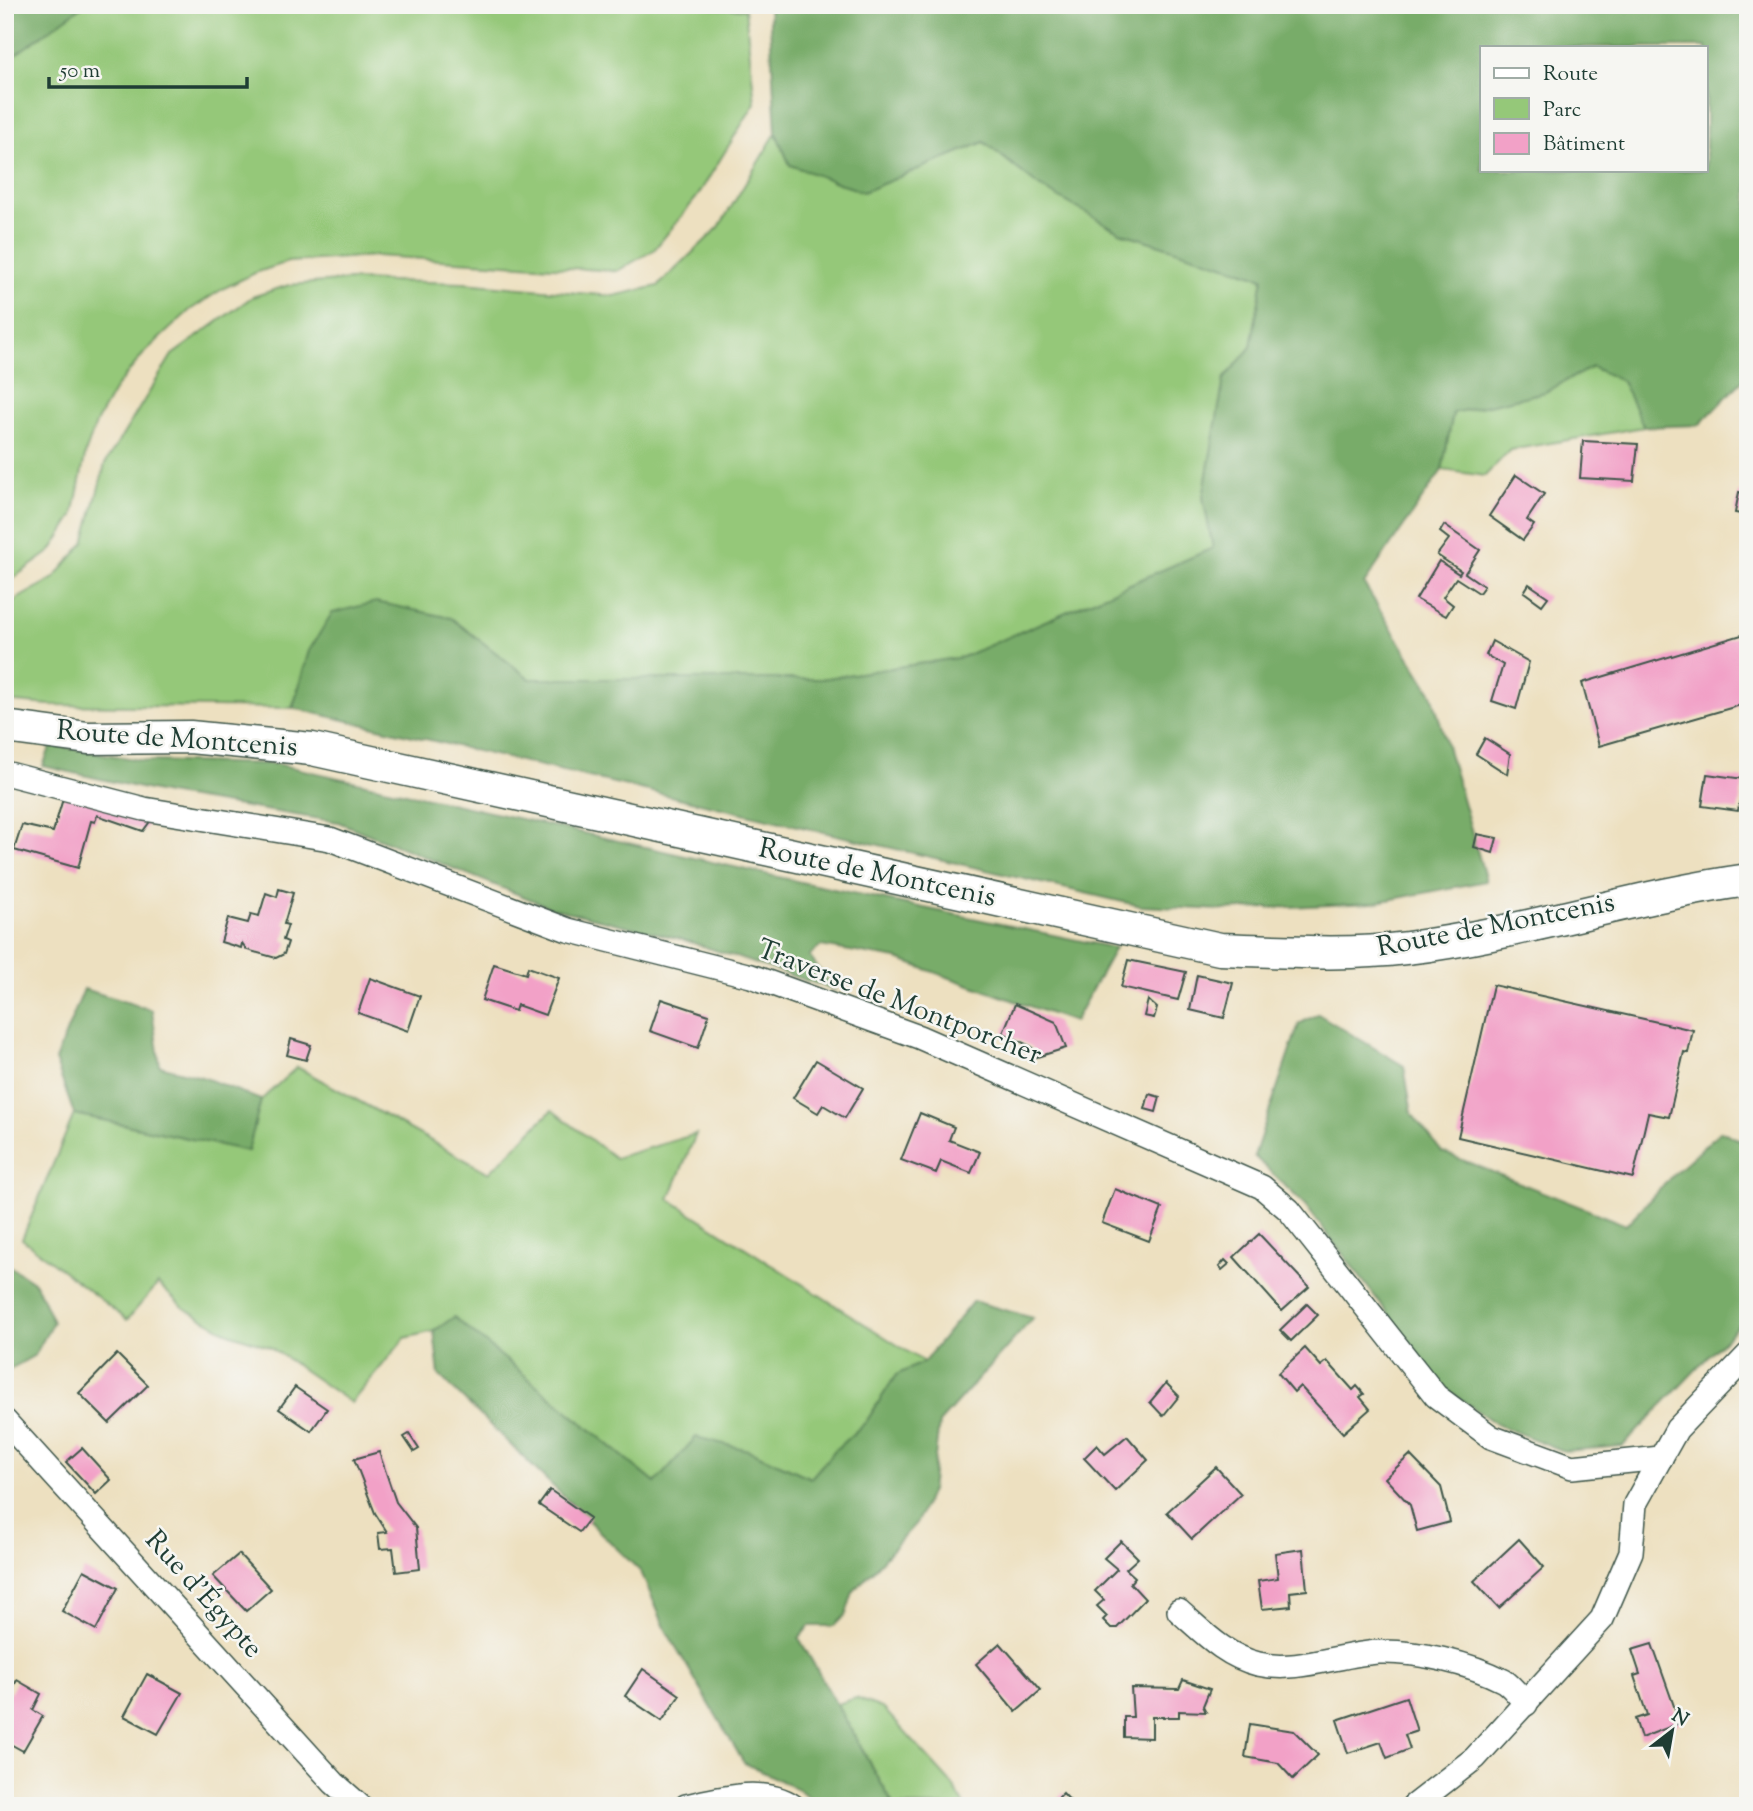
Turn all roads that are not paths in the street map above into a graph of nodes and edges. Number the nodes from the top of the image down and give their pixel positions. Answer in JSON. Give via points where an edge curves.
{"nodes":[{"id":1,"x":5,"y":727,"type":"edge"},
{"id":2,"x":5,"y":773,"type":"edge"},
{"id":3,"x":1748,"y":880,"type":"edge"},
{"id":4,"x":1748,"y":1355,"type":"edge"},
{"id":5,"x":5,"y":1421,"type":"edge"},
{"id":6,"x":1661,"y":1458,"type":"junction"},
{"id":7,"x":1179,"y":1611,"type":"dead end"},
{"id":8,"x":1526,"y":1704,"type":"junction"},
{"id":9,"x":360,"y":1806,"type":"edge"},
{"id":10,"x":685,"y":1806,"type":"edge"},
{"id":11,"x":793,"y":1806,"type":"edge"},
{"id":12,"x":1413,"y":1806,"type":"edge"}],
"edges":[{"from":1,"to":3,"type":"main road","name":"Route de Montcenis","via":[[88,738],[190,737],[312,749],[1220,949],[1324,953],[1407,948],[1679,889]]},
{"from":2,"to":6,"type":"street","name":"Traverse de Montporcher","via":[[144,809],[330,839],[568,930],[751,976],[919,1037],[1262,1187],[1289,1210],[1436,1396],[1491,1437],[1572,1466]]},
{"from":4,"to":6,"type":"street","via":[[1677,1429]]},
{"from":5,"to":9,"type":"street","name":"Rue d'Égypte","via":[[334,1783]]},
{"from":6,"to":8,"type":"street","via":[[1635,1504],[1630,1552],[1602,1619]]},
{"from":7,"to":8,"type":"street","via":[[1220,1647],[1259,1664],[1287,1666],[1379,1652],[1411,1655],[1506,1682]]},
{"from":8,"to":12,"type":"street","via":[[1475,1758]]},
{"from":10,"to":11,"type":"street","via":[[732,1796],[783,1799]]}]}
